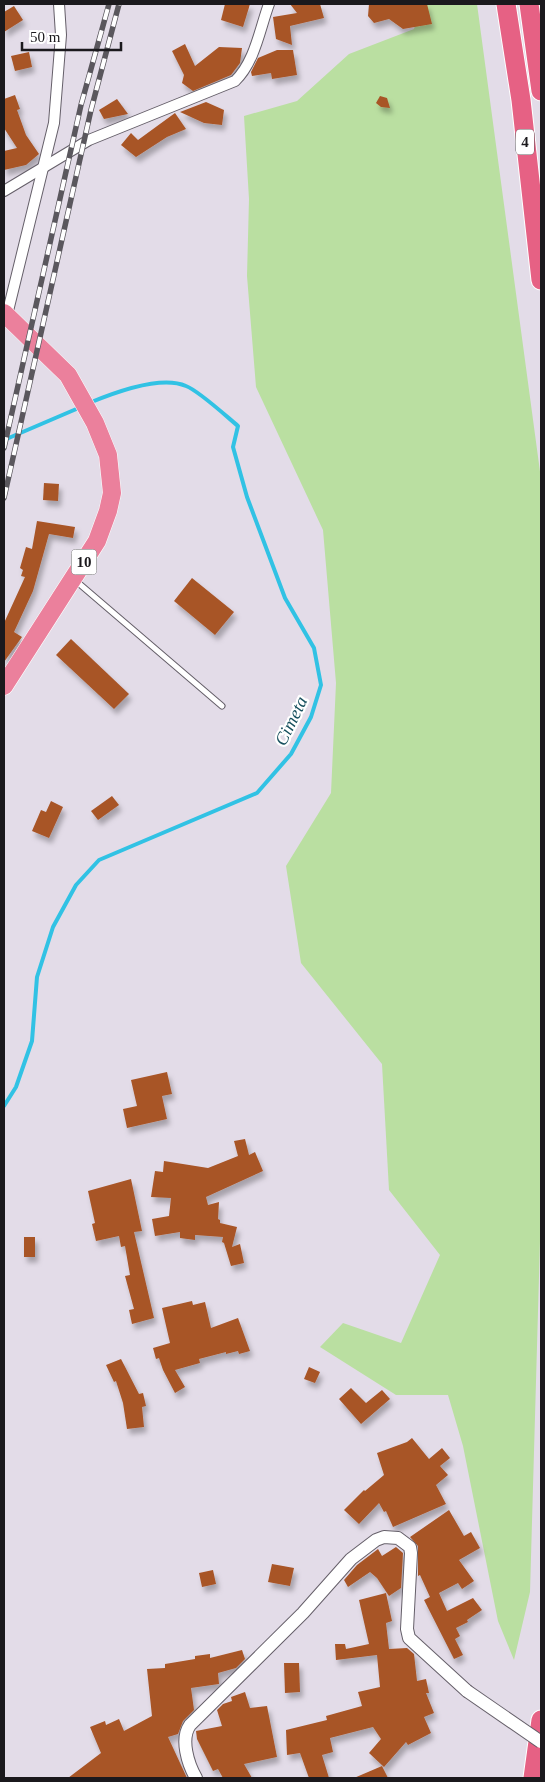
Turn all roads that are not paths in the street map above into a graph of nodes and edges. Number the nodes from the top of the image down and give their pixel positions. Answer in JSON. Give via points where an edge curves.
{"nodes":[{"id":1,"x":60,"y":4,"type":"edge"},
{"id":2,"x":269,"y":4,"type":"edge"},
{"id":3,"x":506,"y":4,"type":"edge"},
{"id":4,"x":529,"y":4,"type":"edge"},
{"id":5,"x":541,"y":91,"type":"edge"},
{"id":6,"x":43,"y":166,"type":"junction"},
{"id":7,"x":4,"y":192,"type":"edge"},
{"id":8,"x":541,"y":280,"type":"edge"},
{"id":9,"x":5,"y":314,"type":"edge"},
{"id":10,"x":74,"y":580,"type":"junction"},
{"id":11,"x":4,"y":686,"type":"edge"},
{"id":12,"x":222,"y":706,"type":"dead end"},
{"id":13,"x":541,"y":1720,"type":"edge"},
{"id":14,"x":541,"y":1742,"type":"edge"},
{"id":15,"x":196,"y":1778,"type":"edge"},
{"id":16,"x":532,"y":1778,"type":"edge"}],
"edges":[{"from":1,"to":6,"type":"street","via":[[61,35],[54,123]]},
{"from":2,"to":6,"type":"street","via":[[253,52],[235,81],[116,128]]},
{"from":3,"to":8,"type":"highway","number":"4","via":[[521,100]]},
{"from":4,"to":5,"type":"highway"},
{"from":6,"to":7,"type":"street"},
{"from":6,"to":9,"type":"street"},
{"from":9,"to":10,"type":"highway","number":"10","via":[[68,375],[95,423],[108,455],[112,493],[108,510],[97,541]]},
{"from":10,"to":11,"type":"highway","number":"10"},
{"from":10,"to":12,"type":"lane"},
{"from":13,"to":16,"type":"highway"},
{"from":14,"to":15,"type":"street","bridge":true,"via":[[468,1691],[409,1638],[410,1547],[398,1538],[384,1537],[351,1559],[290,1626],[190,1724],[186,1749]]}]}
